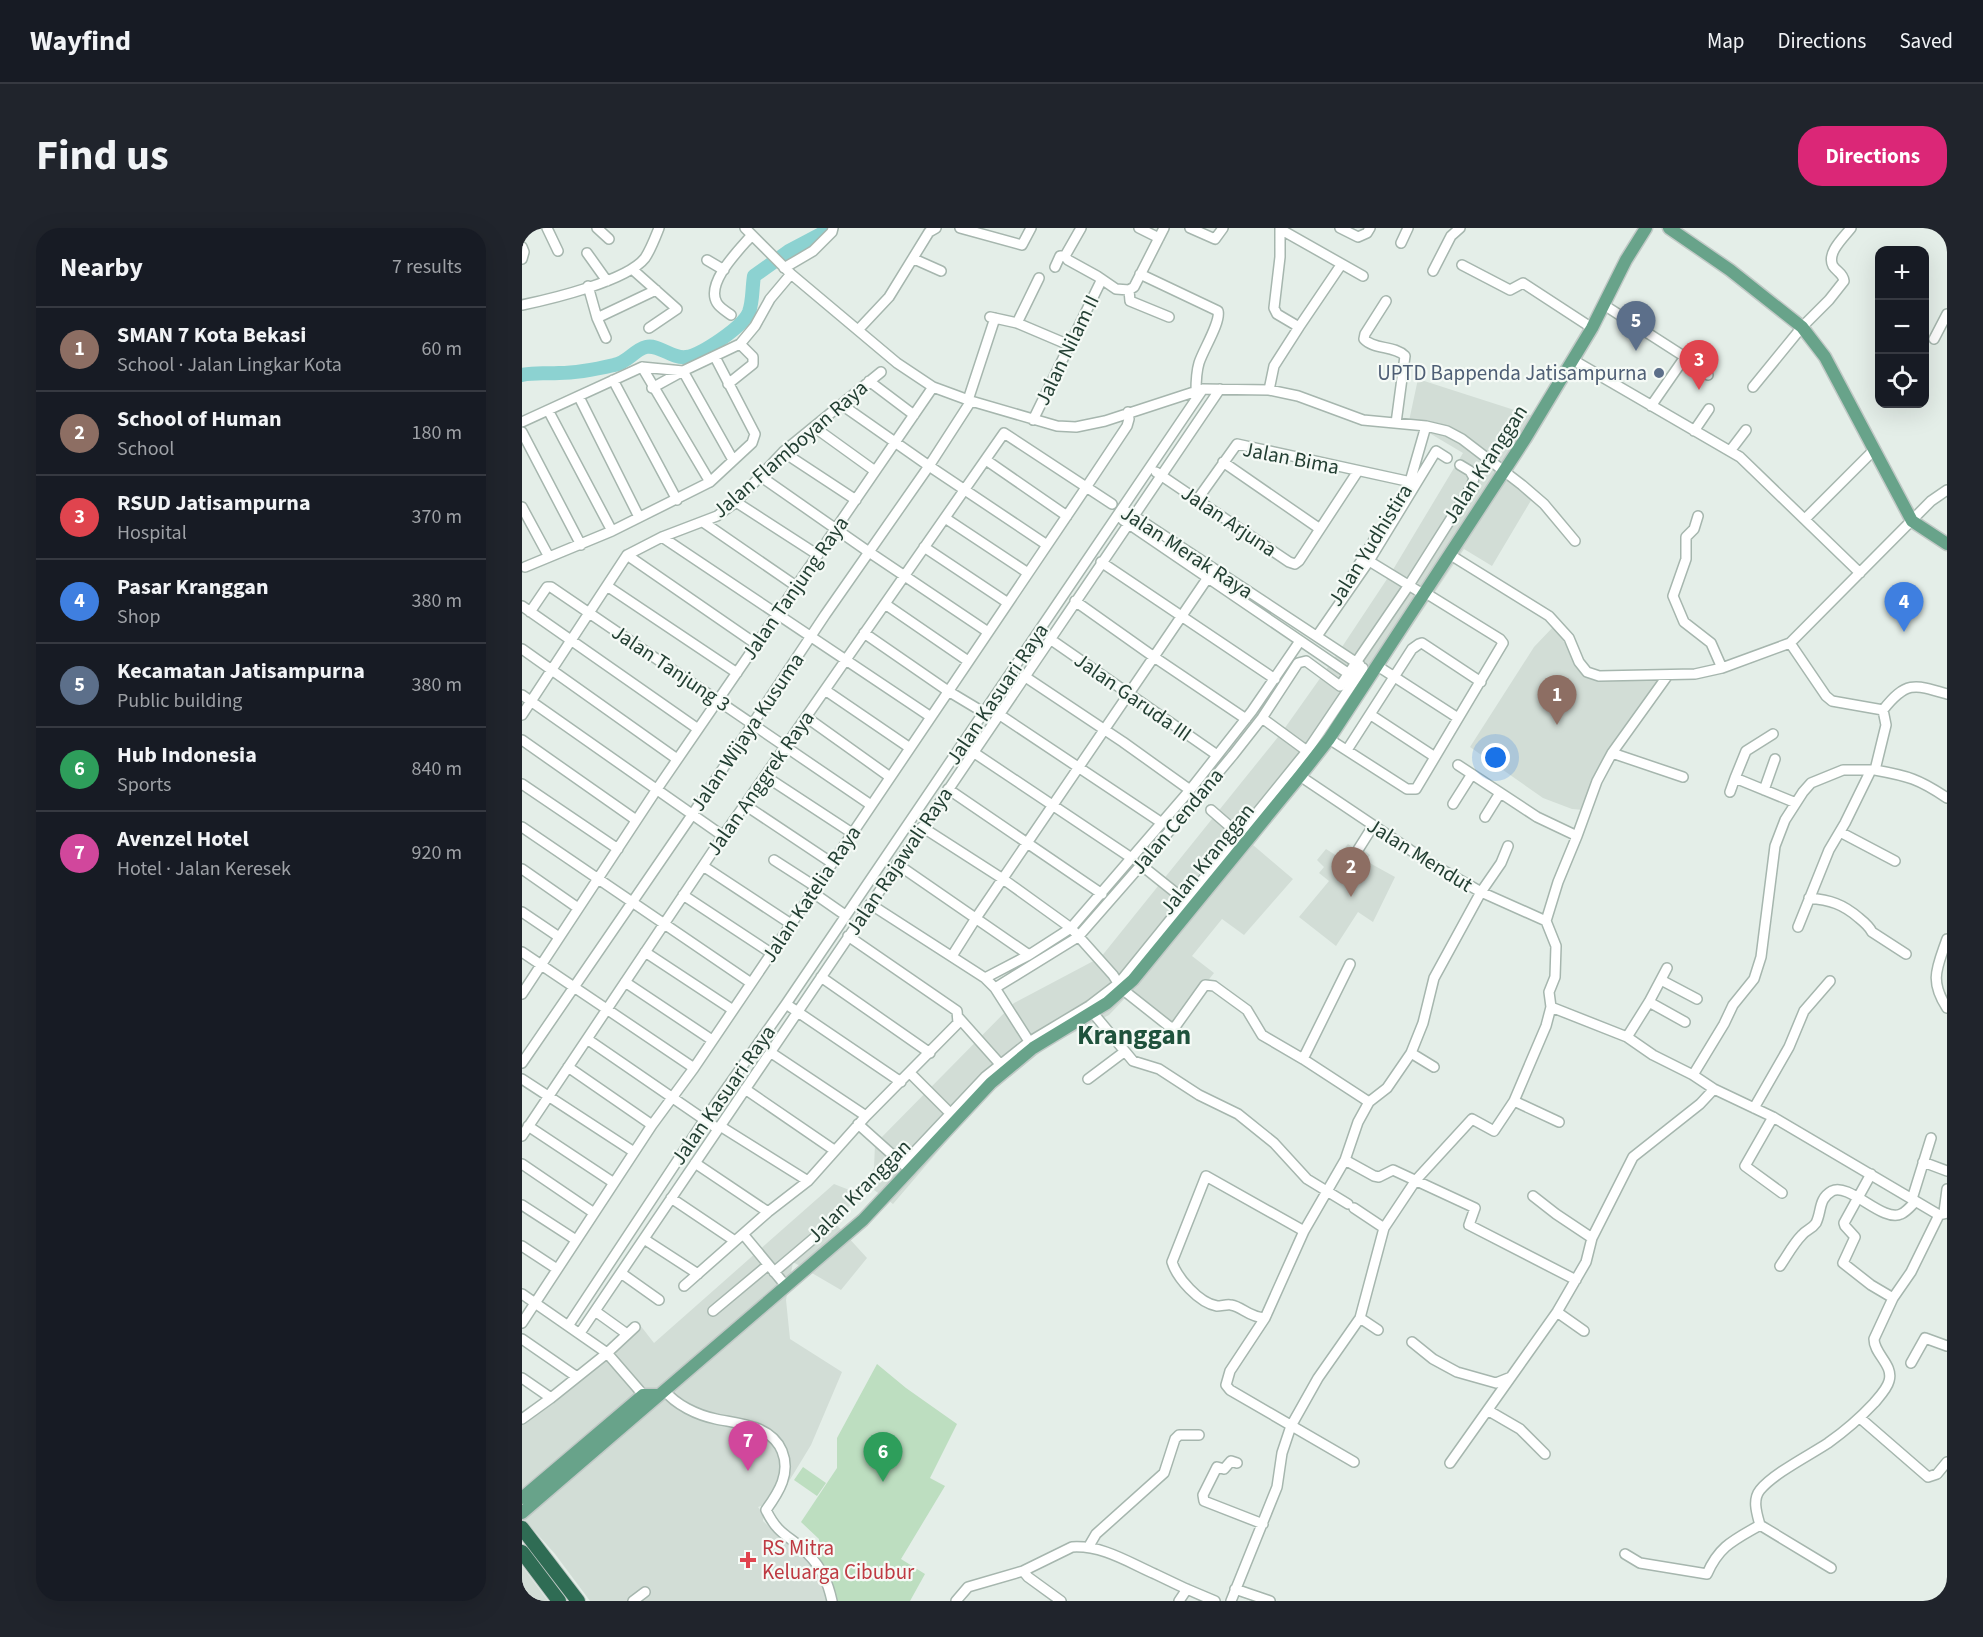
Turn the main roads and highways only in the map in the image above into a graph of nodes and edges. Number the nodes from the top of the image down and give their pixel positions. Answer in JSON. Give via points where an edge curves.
{"nodes":[{"id":1,"x":1646,"y":228,"type":"edge"},
{"id":2,"x":1669,"y":228,"type":"edge"},
{"id":3,"x":1947,"y":544,"type":"edge"},
{"id":4,"x":523,"y":1507,"type":"edge"},
{"id":5,"x":522,"y":1528,"type":"edge"},
{"id":6,"x":522,"y":1552,"type":"edge"},
{"id":7,"x":559,"y":1601,"type":"edge"},
{"id":8,"x":578,"y":1601,"type":"edge"}],
"edges":[{"from":1,"to":4,"type":"main road","name":"Jalan Kranggan","via":[[1592,328],[1505,471],[1424,593],[1362,672],[1329,739],[1242,837],[1132,980],[1120,986],[1093,1013],[1031,1045],[954,1116],[863,1220]]},
{"from":2,"to":3,"type":"main road","via":[[1802,327],[1825,357],[1912,521]]},
{"from":5,"to":8,"type":"highway"},
{"from":6,"to":7,"type":"highway"}]}
